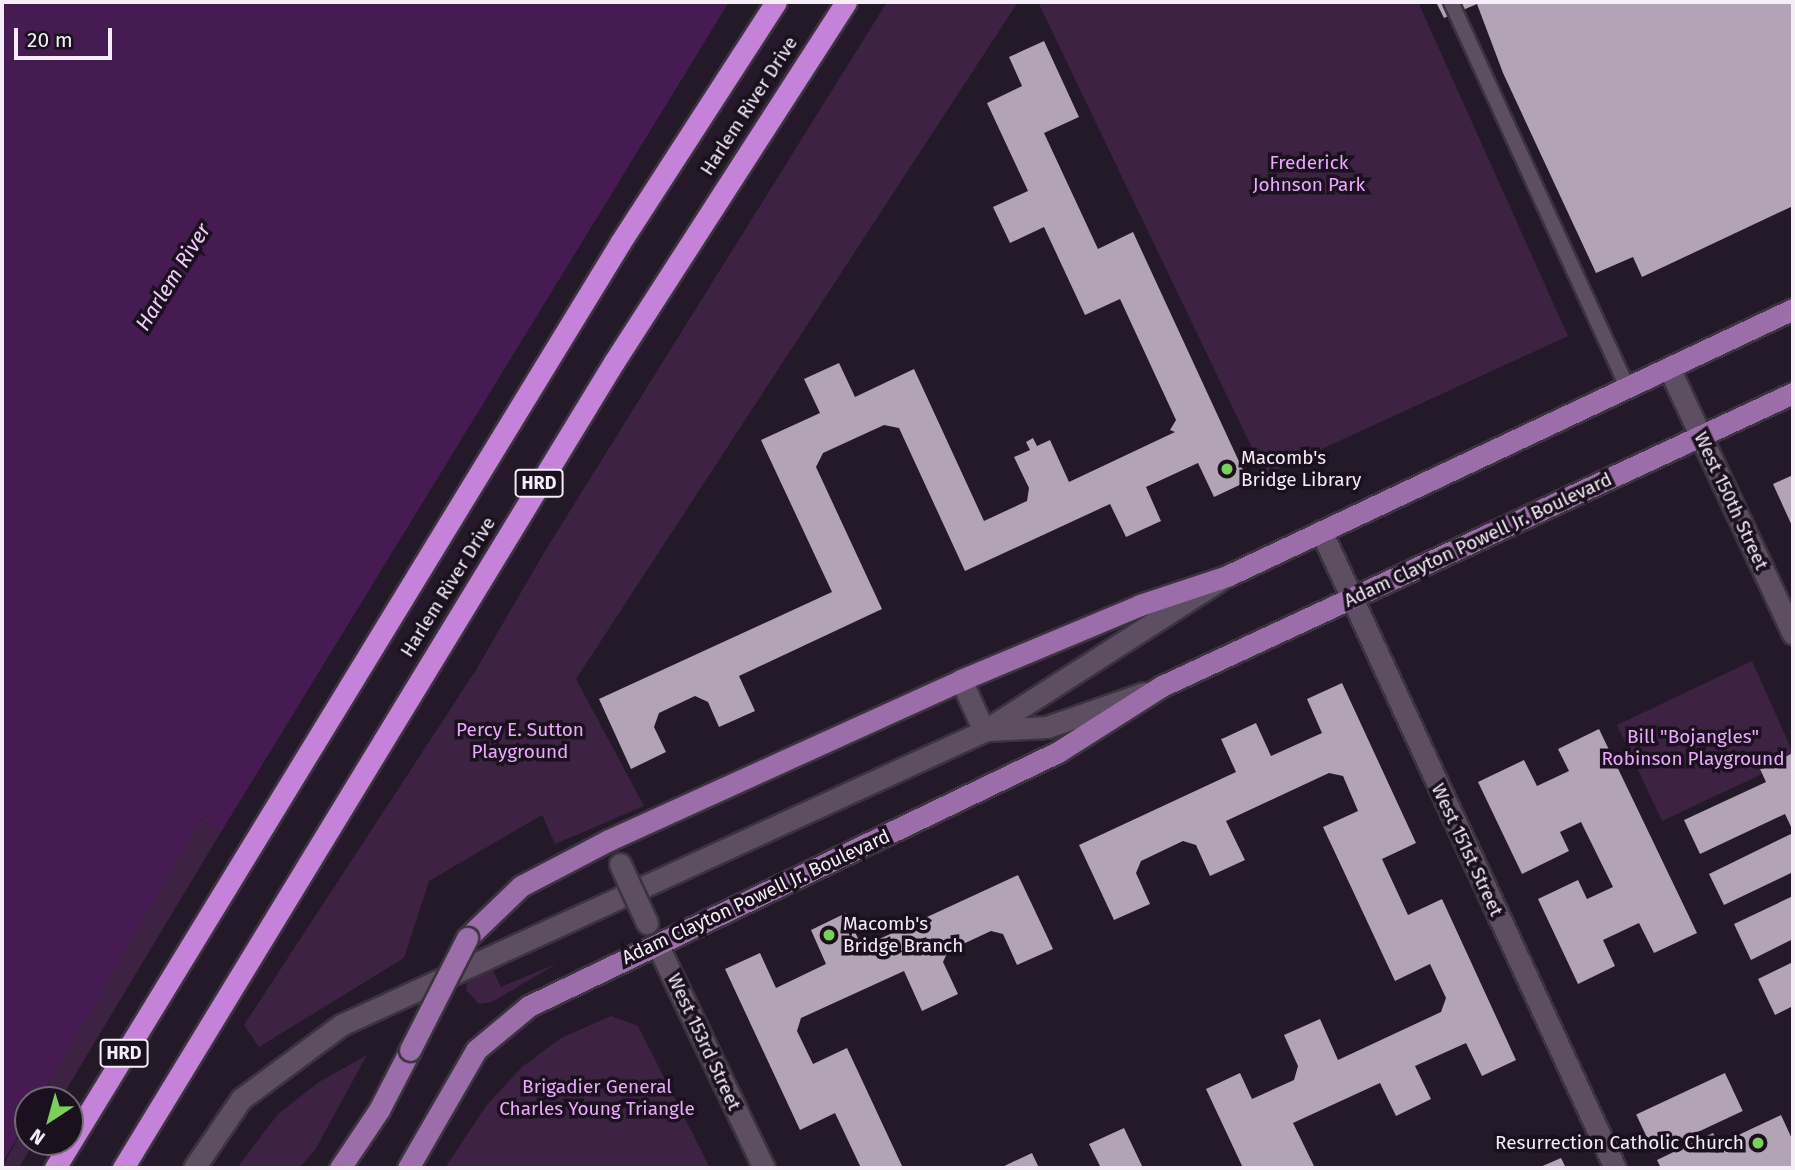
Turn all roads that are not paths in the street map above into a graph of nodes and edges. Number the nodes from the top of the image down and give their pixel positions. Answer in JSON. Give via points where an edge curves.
{"nodes":[{"id":1,"x":776,"y":2,"type":"edge"},
{"id":2,"x":846,"y":2,"type":"edge"},
{"id":3,"x":1451,"y":2,"type":"edge"},
{"id":4,"x":1793,"y":309,"type":"edge"},
{"id":5,"x":1669,"y":368,"type":"junction"},
{"id":6,"x":1627,"y":387,"type":"junction"},
{"id":7,"x":1793,"y":393,"type":"edge"},
{"id":8,"x":1700,"y":436,"type":"junction"},
{"id":9,"x":1321,"y":531,"type":"junction"},
{"id":10,"x":1227,"y":576,"type":"junction"},
{"id":11,"x":1352,"y":599,"type":"junction"},
{"id":12,"x":1793,"y":634,"type":"edge"},
{"id":13,"x":961,"y":680,"type":"junction"},
{"id":14,"x":1162,"y":686,"type":"junction"},
{"id":15,"x":984,"y":730,"type":"junction"},
{"id":16,"x":608,"y":839,"type":"junction"},
{"id":17,"x":658,"y":946,"type":"junction"},
{"id":18,"x":55,"y":1168,"type":"edge"},
{"id":19,"x":122,"y":1168,"type":"edge"},
{"id":20,"x":194,"y":1168,"type":"edge"},
{"id":21,"x":340,"y":1168,"type":"edge"},
{"id":22,"x":408,"y":1168,"type":"edge"},
{"id":23,"x":764,"y":1168,"type":"edge"},
{"id":24,"x":1615,"y":1168,"type":"edge"}],
"edges":[{"from":1,"to":18,"type":"highway","name":"Harlem River Drive","number":"HRD","via":[[663,173]]},
{"from":2,"to":19,"type":"highway","name":"Harlem River Drive","number":"HRD","via":[[664,280]]},
{"from":3,"to":6,"type":"lane"},
{"from":4,"to":5,"type":"main road","name":"Adam Clayton Powell Jr. Boulevard"},
{"from":5,"to":6,"type":"main road","name":"Adam Clayton Powell Jr. Boulevard"},
{"from":5,"to":8,"type":"street","name":"West 150th Street"},
{"from":6,"to":9,"type":"main road","name":"Adam Clayton Powell Jr. Boulevard"},
{"from":7,"to":8,"type":"main road","name":"Adam Clayton Powell Jr. Boulevard"},
{"from":8,"to":11,"type":"main road","name":"Adam Clayton Powell Jr. Boulevard"},
{"from":8,"to":12,"type":"street","name":"West 150th Street"},
{"from":9,"to":10,"type":"main road","name":"Adam Clayton Powell Jr. Boulevard"},
{"from":9,"to":11,"type":"street","name":"West 151st Street"},
{"from":10,"to":13,"type":"main road","name":"Adam Clayton Powell Jr. Boulevard","via":[[1140,605]]},
{"from":10,"to":15,"type":"street","name":"Adam Clayton Powell Jr. Boulevard","via":[[1151,629]]},
{"from":11,"to":14,"type":"main road","name":"Adam Clayton Powell Jr. Boulevard"},
{"from":11,"to":24,"type":"street","name":"West 151st Street"},
{"from":13,"to":15,"type":"street"},
{"from":13,"to":16,"type":"main road","name":"Adam Clayton Powell Jr. Boulevard"},
{"from":14,"to":15,"type":"street","name":"Adam Clayton Powell Jr. Boulevard","via":[[1047,727]]},
{"from":14,"to":17,"type":"main road","name":"Adam Clayton Powell Jr. Boulevard","via":[[1058,752]]},
{"from":15,"to":20,"type":"street","name":"Adam Clayton Powell Jr. Boulevard","via":[[341,1025],[241,1099]]},
{"from":16,"to":17,"type":"street","name":"West 153rd Street","bridge":true},
{"from":16,"to":21,"type":"main road","name":"Adam Clayton Powell Jr. Boulevard","bridge":true,"via":[[521,886],[467,938],[379,1110]]},
{"from":17,"to":22,"type":"main road","name":"Adam Clayton Powell Jr. Boulevard","via":[[551,994],[491,1035],[462,1069]]},
{"from":17,"to":23,"type":"street","name":"West 153rd Street"}]}
